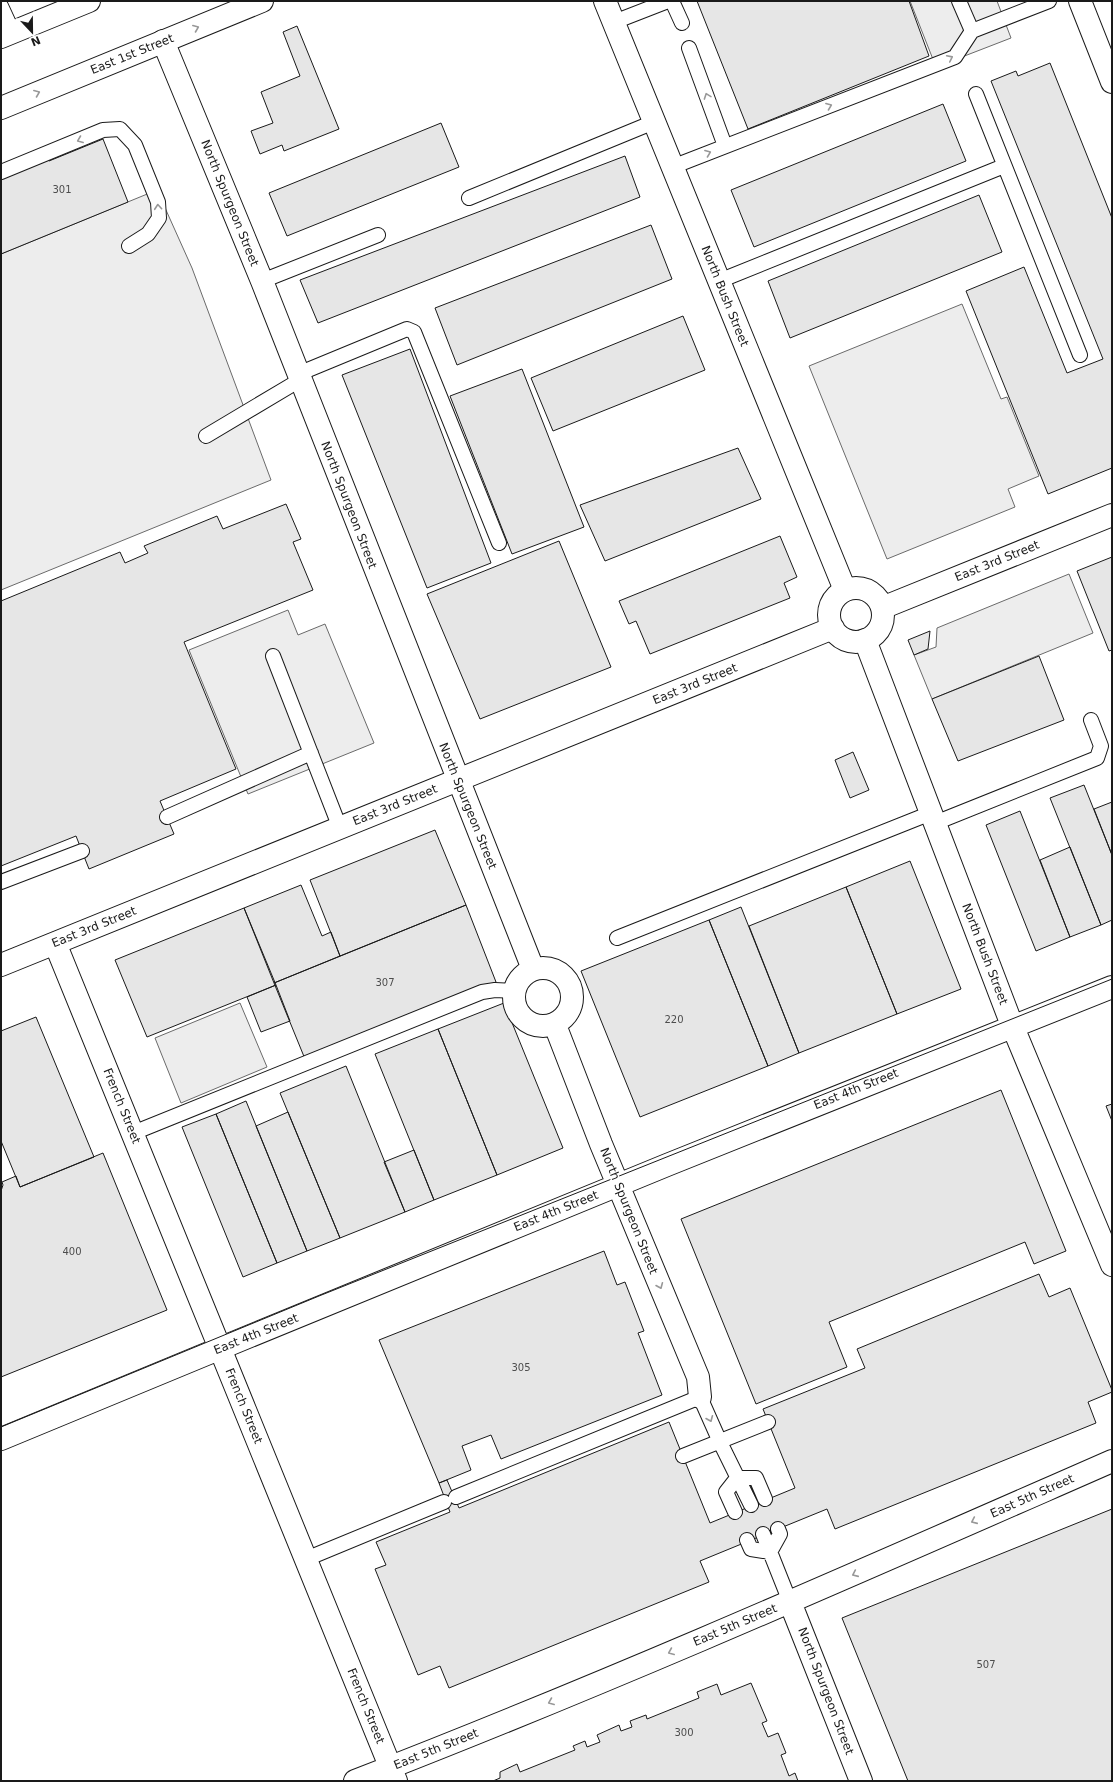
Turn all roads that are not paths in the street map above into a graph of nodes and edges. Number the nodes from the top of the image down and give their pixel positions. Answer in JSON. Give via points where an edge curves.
{"nodes":[{"id":1,"x":89,"y":1,"type":"edge"},
{"id":2,"x":262,"y":1,"type":"edge"},
{"id":3,"x":605,"y":1,"type":"edge"},
{"id":4,"x":668,"y":1,"type":"edge"},
{"id":5,"x":672,"y":1,"type":"edge"},
{"id":6,"x":959,"y":1,"type":"edge"},
{"id":7,"x":1049,"y":1,"type":"edge"},
{"id":8,"x":1080,"y":1,"type":"edge"},
{"id":9,"x":1,"y":6,"type":"edge"},
{"id":10,"x":614,"y":22,"type":"junction"},
{"id":11,"x":682,"y":23,"type":"dead end"},
{"id":12,"x":972,"y":31,"type":"junction"},
{"id":13,"x":7,"y":35,"type":"edge"},
{"id":14,"x":163,"y":41,"type":"junction"},
{"id":15,"x":689,"y":48,"type":"dead end"},
{"id":16,"x":1108,"y":60,"type":"edge"},
{"id":17,"x":1112,"y":82,"type":"edge"},
{"id":18,"x":976,"y":94,"type":"dead end"},
{"id":19,"x":1,"y":108,"type":"edge"},
{"id":20,"x":654,"y":122,"type":"junction"},
{"id":21,"x":724,"y":146,"type":"junction"},
{"id":22,"x":1004,"y":166,"type":"junction"},
{"id":23,"x":672,"y":167,"type":"junction"},
{"id":24,"x":1,"y":172,"type":"edge"},
{"id":25,"x":469,"y":198,"type":"dead end"},
{"id":26,"x":378,"y":236,"type":"dead end"},
{"id":27,"x":129,"y":246,"type":"dead end"},
{"id":28,"x":262,"y":281,"type":"junction"},
{"id":29,"x":719,"y":281,"type":"junction"},
{"id":30,"x":1080,"y":355,"type":"dead end"},
{"id":31,"x":299,"y":377,"type":"junction"},
{"id":32,"x":206,"y":436,"type":"dead end"},
{"id":33,"x":1112,"y":515,"type":"edge"},
{"id":34,"x":499,"y":543,"type":"dead end"},
{"id":35,"x":845,"y":590,"type":"junction"},
{"id":36,"x":882,"y":608,"type":"junction"},
{"id":37,"x":833,"y":628,"type":"junction"},
{"id":38,"x":865,"y":640,"type":"junction"},
{"id":39,"x":273,"y":656,"type":"dead end"},
{"id":40,"x":1091,"y":720,"type":"dead end"},
{"id":41,"x":311,"y":753,"type":"junction"},
{"id":42,"x":458,"y":780,"type":"junction"},
{"id":43,"x":167,"y":817,"type":"dead end"},
{"id":44,"x":933,"y":818,"type":"junction"},
{"id":45,"x":340,"y":828,"type":"junction"},
{"id":46,"x":82,"y":851,"type":"dead end"},
{"id":47,"x":1,"y":882,"type":"edge"},
{"id":48,"x":617,"y":938,"type":"dead end"},
{"id":49,"x":55,"y":943,"type":"junction"},
{"id":50,"x":1,"y":964,"type":"edge"},
{"id":51,"x":533,"y":969,"type":"junction"},
{"id":52,"x":1112,"y":987,"type":"edge"},
{"id":53,"x":514,"y":991,"type":"junction"},
{"id":54,"x":555,"y":1025,"type":"junction"},
{"id":55,"x":1013,"y":1027,"type":"junction"},
{"id":56,"x":133,"y":1134,"type":"junction"},
{"id":57,"x":619,"y":1186,"type":"junction"},
{"id":58,"x":1112,"y":1265,"type":"edge"},
{"id":59,"x":221,"y":1348,"type":"junction"},
{"id":60,"x":700,"y":1396,"type":"junction"},
{"id":61,"x":768,"y":1422,"type":"dead end"},
{"id":62,"x":1,"y":1439,"type":"edge"},
{"id":63,"x":720,"y":1442,"type":"junction"},
{"id":64,"x":683,"y":1456,"type":"dead end"},
{"id":65,"x":1112,"y":1461,"type":"edge"},
{"id":66,"x":737,"y":1478,"type":"junction"},
{"id":67,"x":765,"y":1499,"type":"dead end"},
{"id":68,"x":751,"y":1505,"type":"dead end"},
{"id":69,"x":734,"y":1512,"type":"dead end"},
{"id":70,"x":778,"y":1529,"type":"dead end"},
{"id":71,"x":762,"y":1534,"type":"dead end"},
{"id":72,"x":747,"y":1540,"type":"dead end"},
{"id":73,"x":770,"y":1552,"type":"junction"},
{"id":74,"x":306,"y":1558,"type":"junction"},
{"id":75,"x":790,"y":1602,"type":"junction"},
{"id":76,"x":394,"y":1774,"type":"edge"},
{"id":77,"x":355,"y":1781,"type":"edge"},
{"id":78,"x":861,"y":1781,"type":"edge"}],
"edges":[{"from":1,"to":13,"type":"street"},
{"from":14,"to":2,"type":"street","name":"East 1st Street","one_way":true},
{"from":3,"to":10,"type":"street","name":"North Bush Street"},
{"from":4,"to":10,"type":"lane"},
{"from":5,"to":11,"type":"lane"},
{"from":6,"to":12,"type":"lane"},
{"from":7,"to":12,"type":"lane"},
{"from":8,"to":16,"type":"street"},
{"from":9,"to":13,"type":"lane"},
{"from":10,"to":20,"type":"street","name":"North Bush Street"},
{"from":21,"to":12,"type":"lane","one_way":true,"via":[[955,57]]},
{"from":19,"to":14,"type":"street","name":"East 1st Street","one_way":true},
{"from":14,"to":28,"type":"street","name":"North Spurgeon Street"},
{"from":21,"to":15,"type":"lane","one_way":true},
{"from":16,"to":17,"type":"street"},
{"from":18,"to":22,"type":"lane"},
{"from":20,"to":23,"type":"street","name":"North Bush Street"},
{"from":20,"to":25,"type":"lane"},
{"from":23,"to":21,"type":"lane","one_way":true},
{"from":22,"to":29,"type":"lane"},
{"from":22,"to":30,"type":"lane"},
{"from":23,"to":29,"type":"street","name":"North Bush Street"},
{"from":27,"to":24,"type":"lane","one_way":true,"via":[[148,234],[159,218],[158,202],[135,145],[120,129],[103,130]]},
{"from":26,"to":28,"type":"lane"},
{"from":28,"to":31,"type":"street","name":"North Spurgeon Street"},
{"from":29,"to":35,"type":"street","name":"North Bush Street"},
{"from":31,"to":32,"type":"lane"},
{"from":31,"to":34,"type":"lane","via":[[407,330],[414,332]]},
{"from":31,"to":42,"type":"street","name":"North Spurgeon Street"},
{"from":33,"to":36,"type":"street","name":"East 3rd Street"},
{"from":35,"to":36,"type":"street","via":[[856,588],[872,593],[878,598]]},
{"from":35,"to":37,"type":"street","via":[[834,599],[830,608],[829,617]]},
{"from":36,"to":38,"type":"street","via":[[882,622],[878,630]]},
{"from":37,"to":38,"type":"street","via":[[845,639],[854,642]]},
{"from":37,"to":42,"type":"street","name":"East 3rd Street"},
{"from":38,"to":44,"type":"street","name":"North Bush Street"},
{"from":39,"to":41,"type":"lane"},
{"from":40,"to":44,"type":"lane","via":[[1101,746],[1097,758]]},
{"from":41,"to":43,"type":"lane"},
{"from":41,"to":45,"type":"lane"},
{"from":42,"to":45,"type":"street","name":"East 3rd Street"},
{"from":42,"to":51,"type":"street","name":"North Spurgeon Street"},
{"from":44,"to":48,"type":"lane"},
{"from":44,"to":55,"type":"street","name":"North Bush Street"},
{"from":45,"to":49,"type":"street","name":"East 3rd Street"},
{"from":46,"to":47,"type":"lane"},
{"from":49,"to":50,"type":"street","name":"East 3rd Street"},
{"from":49,"to":56,"type":"street","name":"French Street"},
{"from":51,"to":53,"type":"street","via":[[524,974]]},
{"from":51,"to":54,"type":"street","via":[[544,967],[555,970],[565,976],[572,986],[571,1009]]},
{"from":52,"to":55,"type":"street","name":"East 4th Street"},
{"from":53,"to":54,"type":"street","via":[[517,1011],[524,1020],[539,1026]]},
{"from":53,"to":56,"type":"lane","via":[[482,992]]},
{"from":54,"to":57,"type":"street","name":"North Spurgeon Street"},
{"from":55,"to":57,"type":"street","name":"East 4th Street"},
{"from":55,"to":58,"type":"street","name":"North Bush Street"},
{"from":56,"to":59,"type":"street","name":"French Street"},
{"from":57,"to":59,"type":"street","name":"East 4th Street"},
{"from":57,"to":60,"type":"street","name":"North Spurgeon Street","one_way":true,"via":[[698,1377]]},
{"from":59,"to":62,"type":"street","name":"East 4th Street"},
{"from":59,"to":74,"type":"street","name":"French Street"},
{"from":60,"to":63,"type":"lane","one_way":true},
{"from":60,"to":74,"type":"lane"},
{"from":61,"to":63,"type":"lane"},
{"from":63,"to":64,"type":"lane"},
{"from":63,"to":66,"type":"lane"},
{"from":65,"to":75,"type":"street","name":"East 5th Street","one_way":true},
{"from":66,"to":67,"type":"lane","via":[[756,1478]]},
{"from":66,"to":68,"type":"lane"},
{"from":66,"to":69,"type":"lane","via":[[726,1492]]},
{"from":70,"to":73,"type":"lane","via":[[780,1534]]},
{"from":71,"to":73,"type":"lane"},
{"from":72,"to":73,"type":"lane","via":[[751,1549]]},
{"from":73,"to":75,"type":"lane"},
{"from":74,"to":76,"type":"street","name":"French Street"},
{"from":75,"to":76,"type":"street","name":"East 5th Street","one_way":true},
{"from":75,"to":78,"type":"street","name":"North Spurgeon Street"},
{"from":76,"to":77,"type":"street","name":"East 5th Street"}]}
